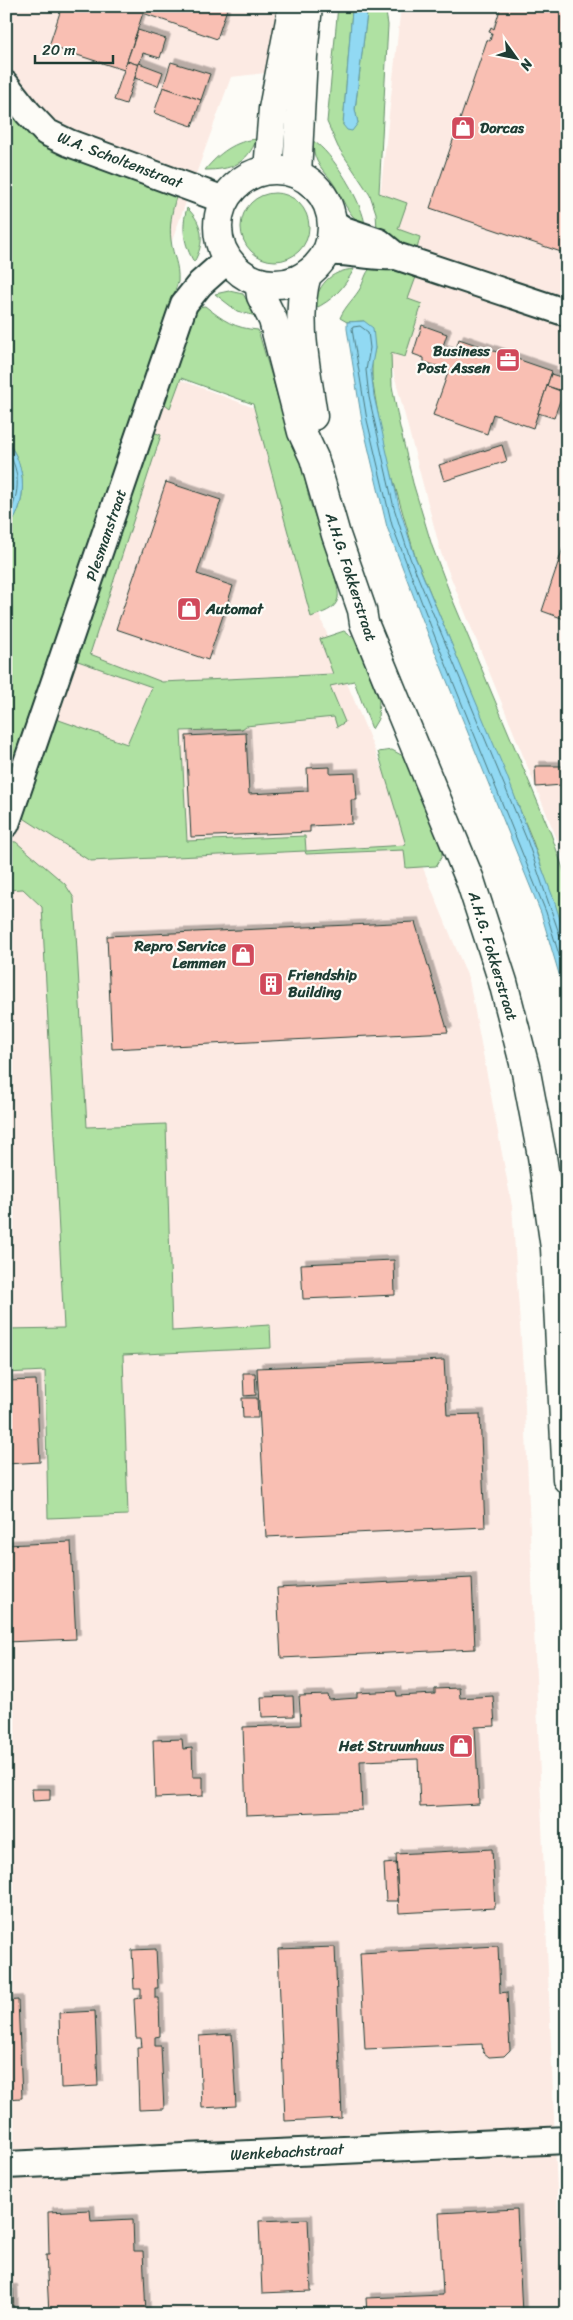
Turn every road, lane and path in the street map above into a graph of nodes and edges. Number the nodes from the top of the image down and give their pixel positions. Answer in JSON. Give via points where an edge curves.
{"nodes":[{"id":1,"x":294,"y":6,"type":"edge"},
{"id":2,"x":308,"y":6,"type":"edge"},
{"id":3,"x":6,"y":85,"type":"edge"},
{"id":4,"x":268,"y":170,"type":"junction"},
{"id":5,"x":297,"y":174,"type":"junction"},
{"id":6,"x":224,"y":200,"type":"junction"},
{"id":7,"x":332,"y":222,"type":"junction"},
{"id":8,"x":326,"y":252,"type":"junction"},
{"id":9,"x":396,"y":256,"type":"junction"},
{"id":10,"x":227,"y":260,"type":"junction"},
{"id":11,"x":307,"y":274,"type":"junction"},
{"id":12,"x":259,"y":282,"type":"junction"},
{"id":13,"x":567,"y":313,"type":"edge"},
{"id":14,"x":314,"y":458,"type":"junction"},
{"id":15,"x":6,"y":824,"type":"edge"},
{"id":16,"x":567,"y":1479,"type":"edge"},
{"id":17,"x":567,"y":2140,"type":"edge"},
{"id":18,"x":6,"y":2165,"type":"edge"}],
"edges":[{"from":1,"to":4,"type":"street","via":[[273,109]]},
{"from":2,"to":5,"type":"street"},
{"from":3,"to":6,"type":"street","name":"W.A. Scholtenstraat","via":[[46,132]]},
{"from":4,"to":5,"type":"street"},
{"from":4,"to":6,"type":"street","via":[[242,180]]},
{"from":5,"to":7,"type":"street","via":[[321,193],[329,206]]},
{"from":6,"to":10,"type":"street","via":[[218,215],[217,231]]},
{"from":7,"to":8,"type":"street"},
{"from":7,"to":9,"type":"street","via":[[344,230],[379,242]]},
{"from":8,"to":9,"type":"street","via":[[339,251],[375,258]]},
{"from":8,"to":11,"type":"street"},
{"from":9,"to":13,"type":"street"},
{"from":10,"to":12,"type":"street","via":[[236,270]]},
{"from":10,"to":15,"type":"street","name":"Plesmanstraat","via":[[200,284],[184,304]]},
{"from":11,"to":12,"type":"street","via":[[283,284]]},
{"from":11,"to":14,"type":"street","name":"A.H.G. Fokkerstraat","via":[[302,316],[315,436]]},
{"from":12,"to":14,"type":"street","name":"A.H.G. Fokkerstraat","via":[[261,296],[273,320],[302,432]]},
{"from":14,"to":16,"type":"street","name":"A.H.G. Fokkerstraat","via":[[364,623],[470,880],[503,982],[525,1067],[555,1248]]},
{"from":17,"to":18,"type":"street","name":"Wenkebachstraat"}]}
